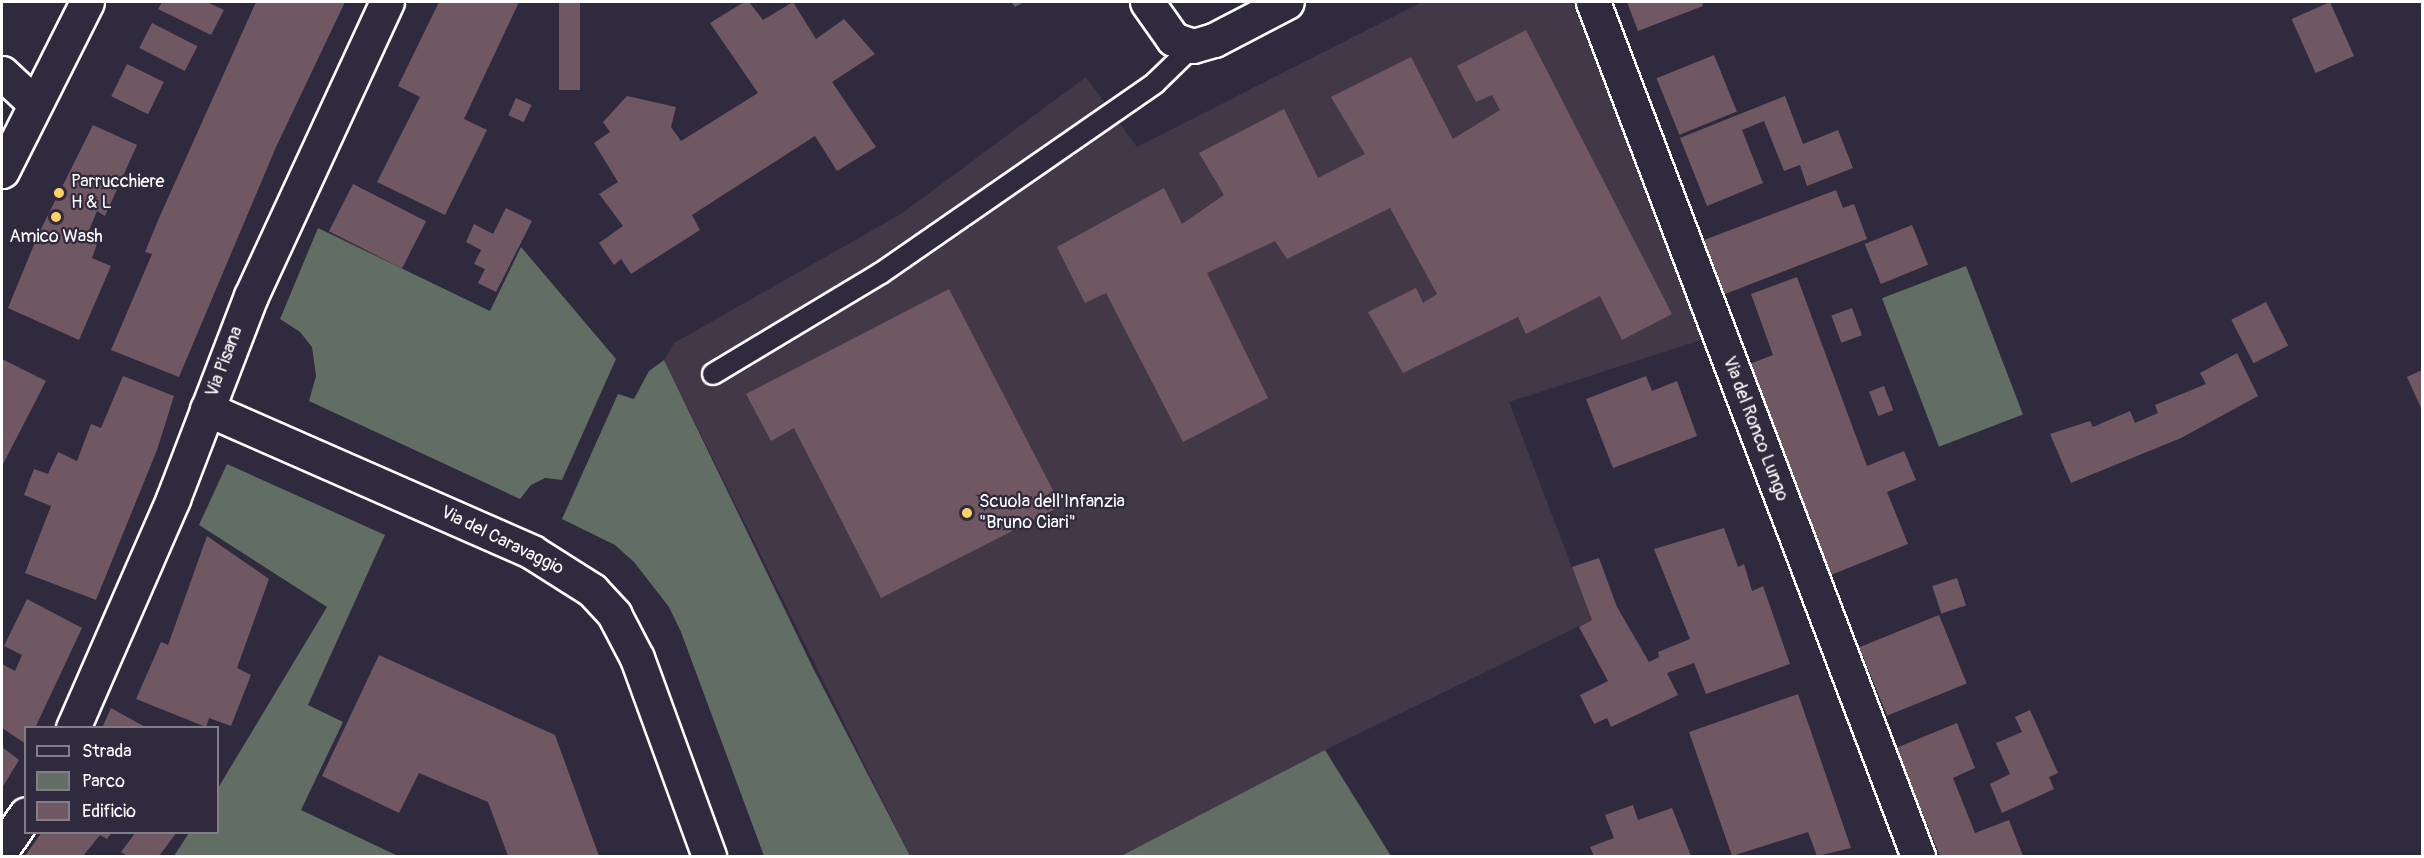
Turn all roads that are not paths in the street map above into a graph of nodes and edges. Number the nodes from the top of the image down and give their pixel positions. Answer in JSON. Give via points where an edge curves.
{"nodes":[{"id":1,"x":87,"y":2,"type":"edge"},
{"id":2,"x":387,"y":2,"type":"edge"},
{"id":3,"x":1147,"y":2,"type":"edge"},
{"id":4,"x":1287,"y":2,"type":"edge"},
{"id":5,"x":1593,"y":2,"type":"edge"},
{"id":6,"x":1193,"y":46,"type":"junction"},
{"id":7,"x":2,"y":73,"type":"edge"},
{"id":8,"x":35,"y":104,"type":"junction"},
{"id":9,"x":2,"y":171,"type":"edge"},
{"id":10,"x":713,"y":374,"type":"dead end"},
{"id":11,"x":207,"y":409,"type":"junction"},
{"id":12,"x":74,"y":726,"type":"edge"},
{"id":13,"x":24,"y":817,"type":"edge"},
{"id":14,"x":2,"y":849,"type":"edge"},
{"id":15,"x":709,"y":856,"type":"edge"},
{"id":16,"x":1918,"y":856,"type":"edge"}],
"edges":[{"from":1,"to":8,"type":"street"},
{"from":2,"to":11,"type":"street","name":"Via Pisana","via":[[281,226]]},
{"from":3,"to":6,"type":"street","via":[[1173,39]]},
{"from":4,"to":6,"type":"street","via":[[1214,40]]},
{"from":5,"to":16,"type":"street","name":"Via del Ronco Lungo"},
{"from":6,"to":10,"type":"lane","via":[[1155,83],[881,273]]},
{"from":7,"to":8,"type":"street"},
{"from":8,"to":9,"type":"street"},
{"from":11,"to":12,"type":"street","name":"Via Pisana","via":[[173,499]]},
{"from":11,"to":15,"type":"street","name":"Via del Caravaggio","via":[[532,552],[600,597],[620,624],[637,658]]},
{"from":13,"to":14,"type":"street"}]}
